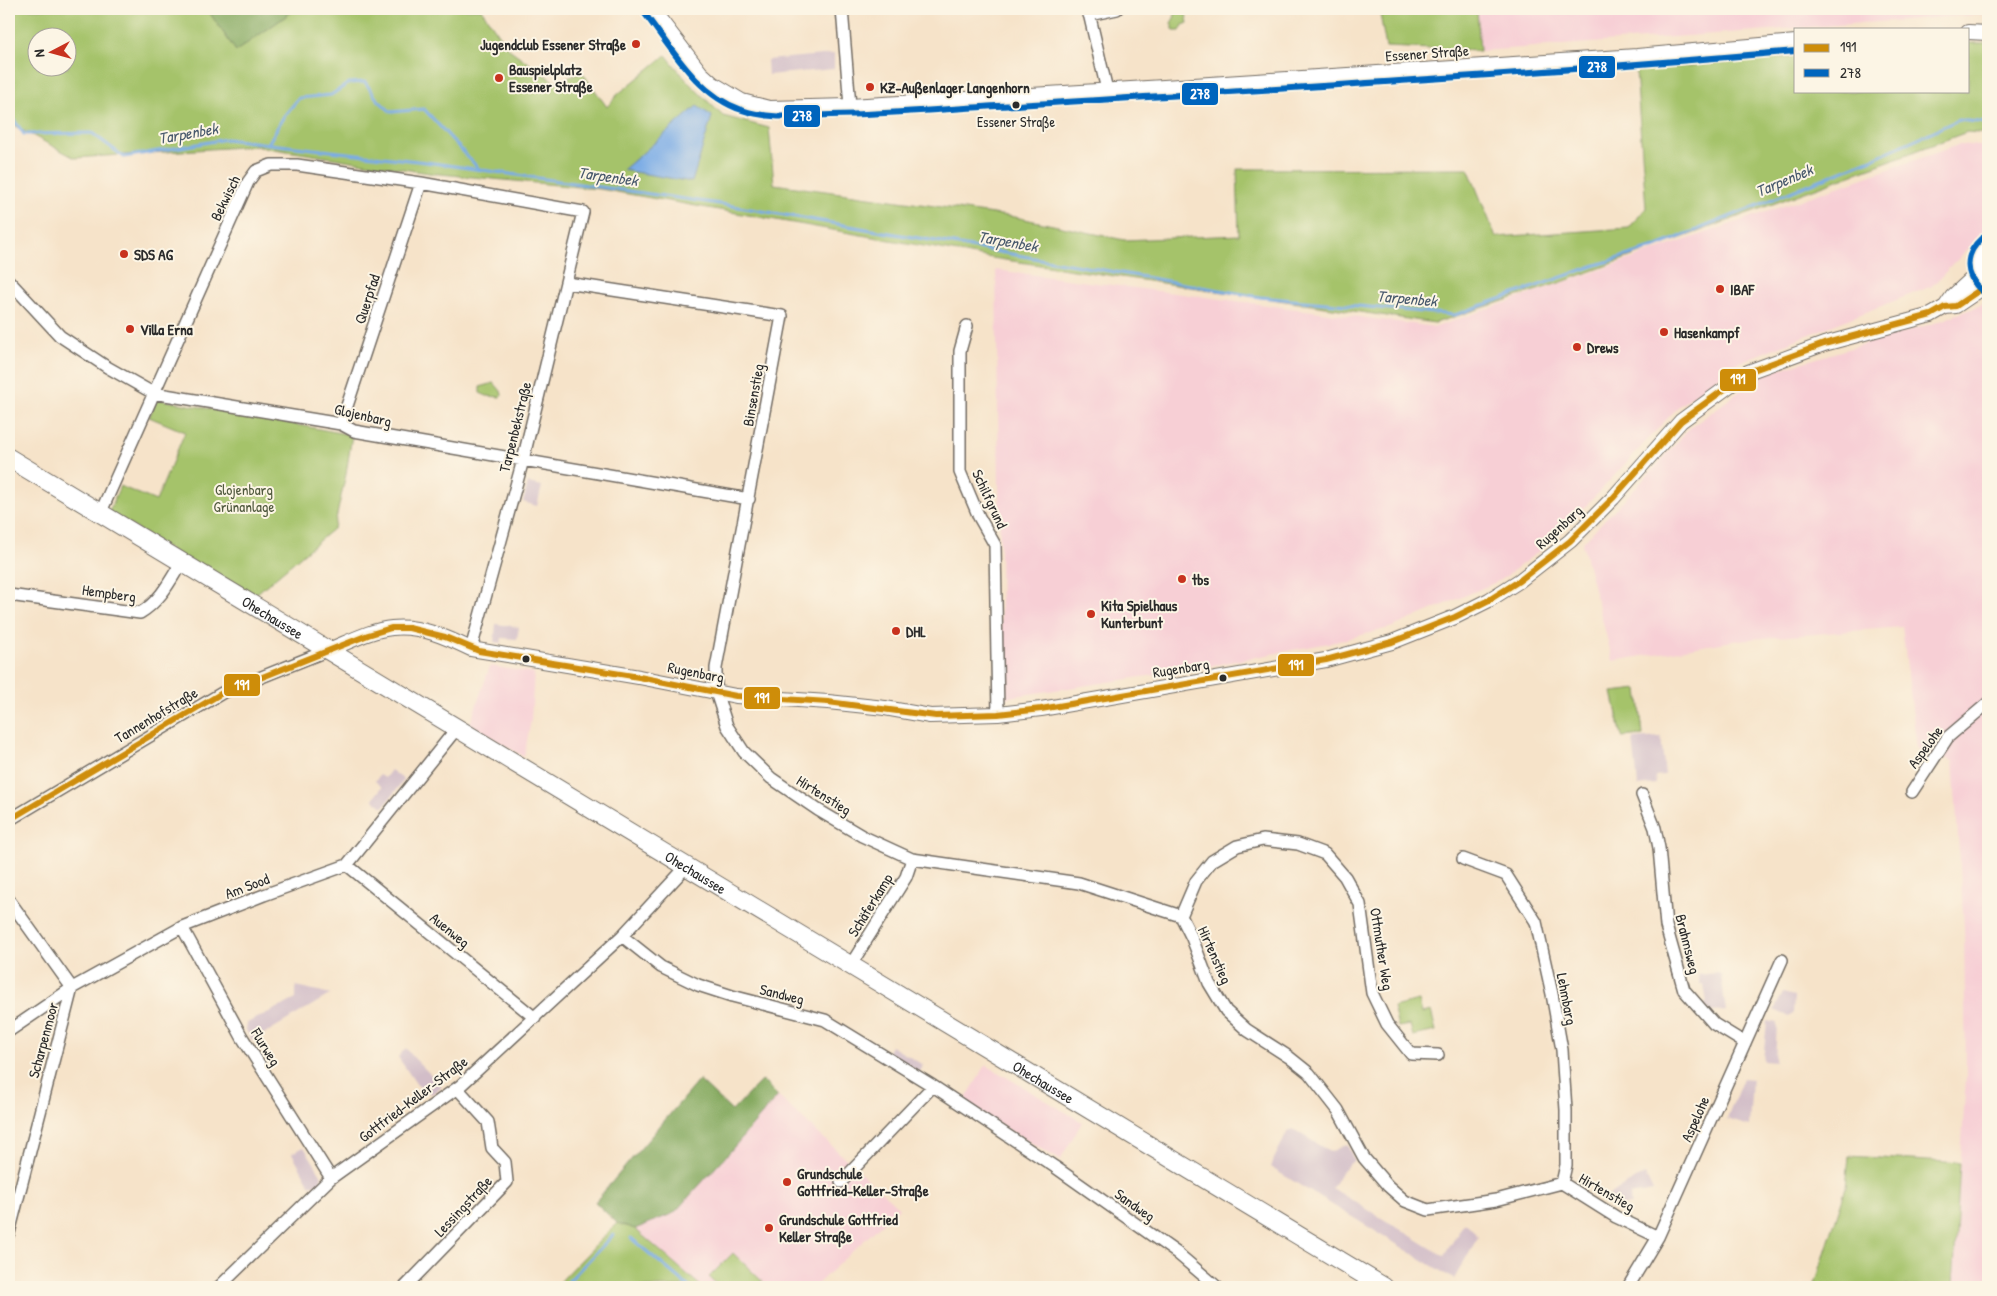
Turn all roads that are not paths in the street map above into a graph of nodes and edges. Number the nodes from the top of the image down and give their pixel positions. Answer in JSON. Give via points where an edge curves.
{"nodes":[{"id":1,"x":652,"y":9,"type":"edge"},
{"id":2,"x":842,"y":9,"type":"edge"},
{"id":3,"x":1117,"y":9,"type":"edge"},
{"id":4,"x":1088,"y":12,"type":"edge"},
{"id":5,"x":1970,"y":32,"type":"edge"},
{"id":6,"x":1988,"y":33,"type":"edge"},
{"id":7,"x":1794,"y":42,"type":"edge"},
{"id":8,"x":1107,"y":90,"type":"junction"},
{"id":9,"x":850,"y":106,"type":"junction"},
{"id":10,"x":421,"y":183,"type":"junction"},
{"id":11,"x":583,"y":212,"type":"joint"},
{"id":12,"x":1988,"y":244,"type":"edge"},
{"id":13,"x":1978,"y":273,"type":"junction"},
{"id":14,"x":9,"y":281,"type":"edge"},
{"id":15,"x":567,"y":284,"type":"junction"},
{"id":16,"x":1988,"y":285,"type":"edge"},
{"id":17,"x":1945,"y":307,"type":"junction"},
{"id":18,"x":967,"y":326,"type":"dead end"},
{"id":19,"x":153,"y":393,"type":"junction"},
{"id":20,"x":341,"y":424,"type":"junction"},
{"id":21,"x":9,"y":458,"type":"edge"},
{"id":22,"x":523,"y":460,"type":"junction"},
{"id":23,"x":749,"y":499,"type":"junction"},
{"id":24,"x":100,"y":514,"type":"junction"},
{"id":25,"x":181,"y":563,"type":"junction"},
{"id":26,"x":9,"y":595,"type":"edge"},
{"id":27,"x":471,"y":649,"type":"junction"},
{"id":28,"x":326,"y":651,"type":"junction"},
{"id":29,"x":716,"y":692,"type":"junction"},
{"id":30,"x":1988,"y":703,"type":"edge"},
{"id":31,"x":998,"y":714,"type":"junction"},
{"id":32,"x":457,"y":728,"type":"junction"},
{"id":33,"x":1912,"y":792,"type":"dead end"},
{"id":34,"x":1642,"y":795,"type":"dead end"},
{"id":35,"x":9,"y":820,"type":"edge"},
{"id":36,"x":1463,"y":858,"type":"dead end"},
{"id":37,"x":912,"y":859,"type":"junction"},
{"id":38,"x":347,"y":866,"type":"junction"},
{"id":39,"x":686,"y":867,"type":"junction"},
{"id":40,"x":9,"y":900,"type":"edge"},
{"id":41,"x":1181,"y":916,"type":"junction"},
{"id":42,"x":182,"y":927,"type":"junction"},
{"id":43,"x":622,"y":936,"type":"junction"},
{"id":44,"x":1782,"y":960,"type":"dead end"},
{"id":45,"x":850,"y":966,"type":"junction"},
{"id":46,"x":72,"y":988,"type":"junction"},
{"id":47,"x":535,"y":1018,"type":"junction"},
{"id":48,"x":9,"y":1031,"type":"edge"},
{"id":49,"x":1745,"y":1043,"type":"junction"},
{"id":50,"x":1438,"y":1055,"type":"dead end"},
{"id":51,"x":933,"y":1086,"type":"junction"},
{"id":52,"x":457,"y":1088,"type":"junction"},
{"id":53,"x":331,"y":1178,"type":"junction"},
{"id":54,"x":841,"y":1182,"type":"dead end"},
{"id":55,"x":1562,"y":1184,"type":"junction"},
{"id":56,"x":9,"y":1233,"type":"edge"},
{"id":57,"x":1658,"y":1238,"type":"junction"},
{"id":58,"x":219,"y":1287,"type":"edge"},
{"id":59,"x":405,"y":1287,"type":"edge"},
{"id":60,"x":1217,"y":1287,"type":"edge"},
{"id":61,"x":1384,"y":1287,"type":"edge"},
{"id":62,"x":1628,"y":1287,"type":"edge"}],
"edges":[{"from":1,"to":9,"type":"street","name":"Essener Straße","via":[[701,73],[730,95],[769,108]]},
{"from":2,"to":9,"type":"street"},
{"from":3,"to":4,"type":"street"},
{"from":4,"to":8,"type":"street"},
{"from":5,"to":6,"type":"street"},
{"from":7,"to":8,"type":"street","name":"Essener Straße","via":[[1637,56]]},
{"from":8,"to":9,"type":"street","name":"Essener Straße"},
{"from":10,"to":11,"type":"street","name":"Bekwisch"},
{"from":10,"to":19,"type":"street","name":"Bekwisch","via":[[297,164],[271,165],[256,171],[248,182]]},
{"from":10,"to":20,"type":"street","name":"Querpfad"},
{"from":11,"to":15,"type":"street","name":"Tarpenbekstraße"},
{"from":12,"to":13,"type":"street","via":[[1978,255]]},
{"from":13,"to":16,"type":"street","name":"Rugenbarg"},
{"from":13,"to":17,"type":"street","name":"Rugenbarg"},
{"from":14,"to":19,"type":"street","name":"Glojenbarg","via":[[60,336]]},
{"from":15,"to":22,"type":"street","name":"Tarpenbekstraße"},
{"from":15,"to":23,"type":"street","name":"Binsenstieg","via":[[782,316]]},
{"from":16,"to":17,"type":"street","name":"Rugenbarg","via":[[1956,306]]},
{"from":17,"to":31,"type":"street","name":"Rugenbarg","via":[[1931,315],[1824,344],[1748,372],[1681,421],[1570,541],[1519,581],[1455,617],[1392,642],[1326,660]]},
{"from":18,"to":31,"type":"street","name":"Schilfgrund","via":[[960,351],[960,472],[995,546]]},
{"from":19,"to":20,"type":"street","name":"Glojenbarg"},
{"from":19,"to":24,"type":"street","name":"Bekwisch"},
{"from":20,"to":22,"type":"street","name":"Glojenbarg","via":[[354,431]]},
{"from":21,"to":24,"type":"main road","name":"Ohechaussee"},
{"from":22,"to":23,"type":"street","name":"Glojenbarg"},
{"from":22,"to":27,"type":"street","name":"Tarpenbekstraße"},
{"from":23,"to":29,"type":"street","name":"Binsenstieg","via":[[716,668]]},
{"from":24,"to":25,"type":"main road","name":"Ohechaussee"},
{"from":25,"to":26,"type":"street","name":"Hempberg","via":[[161,597],[140,613]]},
{"from":25,"to":28,"type":"main road","name":"Ohechaussee"},
{"from":27,"to":28,"type":"street","name":"Rugenbarg","via":[[428,632],[391,628]]},
{"from":27,"to":29,"type":"street","name":"Rugenbarg"},
{"from":28,"to":32,"type":"main road","name":"Ohechaussee"},
{"from":28,"to":35,"type":"street","name":"Tannenhofstraße","via":[[222,693]]},
{"from":29,"to":31,"type":"street","name":"Rugenbarg","via":[[886,708],[930,716]]},
{"from":29,"to":37,"type":"street","name":"Hirtenstieg","via":[[727,726],[744,752],[771,778],[862,836]]},
{"from":30,"to":33,"type":"street","name":"Aspelohe","via":[[1948,737]]},
{"from":32,"to":38,"type":"street"},
{"from":32,"to":39,"type":"main road","name":"Ohechaussee"},
{"from":34,"to":49,"type":"street","name":"Brahmsweg","via":[[1657,842],[1666,926],[1684,990],[1714,1024]]},
{"from":36,"to":55,"type":"street","name":"Lehmbarg","via":[[1506,875],[1536,922],[1562,1050],[1566,1156]]},
{"from":37,"to":41,"type":"street","name":"Hirtenstieg","via":[[1079,883]]},
{"from":37,"to":45,"type":"street","name":"Schäferkamp","via":[[906,877]]},
{"from":38,"to":42,"type":"street","name":"Am Sood"},
{"from":38,"to":47,"type":"street","name":"Auenweg"},
{"from":39,"to":43,"type":"street","name":"Gottfried-Keller-Straße"},
{"from":39,"to":45,"type":"main road","name":"Ohechaussee"},
{"from":40,"to":46,"type":"street","name":"Scharpenmoor"},
{"from":41,"to":50,"type":"street","name":"Ottmuther Weg","via":[[1196,881],[1212,862],[1237,846],[1263,840],[1302,844],[1325,854],[1346,877],[1360,904],[1372,993],[1387,1024],[1411,1054]]},
{"from":41,"to":55,"type":"street","name":"Hirtenstieg","via":[[1209,983],[1226,1011],[1247,1030],[1309,1073],[1338,1110],[1364,1158],[1405,1200],[1428,1210],[1496,1200]]},
{"from":42,"to":46,"type":"street","name":"Am Sood"},
{"from":42,"to":53,"type":"street","name":"Flurweg","via":[[242,1037]]},
{"from":43,"to":47,"type":"street","name":"Gottfried-Keller-Straße"},
{"from":43,"to":51,"type":"street","name":"Sandweg","via":[[661,968],[698,986],[825,1020]]},
{"from":44,"to":49,"type":"street","name":"Aspelohe"},
{"from":45,"to":61,"type":"main road","name":"Ohechaussee"},
{"from":46,"to":48,"type":"street","name":"Am Sood"},
{"from":46,"to":56,"type":"street","name":"Scharpenmoor"},
{"from":47,"to":52,"type":"street","name":"Gottfried-Keller-Straße"},
{"from":49,"to":57,"type":"street","name":"Aspelohe"},
{"from":51,"to":54,"type":"street"},
{"from":51,"to":60,"type":"street","name":"Sandweg","via":[[1177,1253]]},
{"from":52,"to":53,"type":"street","name":"Gottfried-Keller-Straße"},
{"from":52,"to":59,"type":"street","name":"Lessingstraße","via":[[488,1122],[492,1148],[505,1162],[507,1182]]},
{"from":53,"to":58,"type":"street","name":"Gottfried-Keller-Straße"},
{"from":55,"to":57,"type":"street","name":"Hirtenstieg"},
{"from":57,"to":62,"type":"street","name":"Aspelohe"}]}
